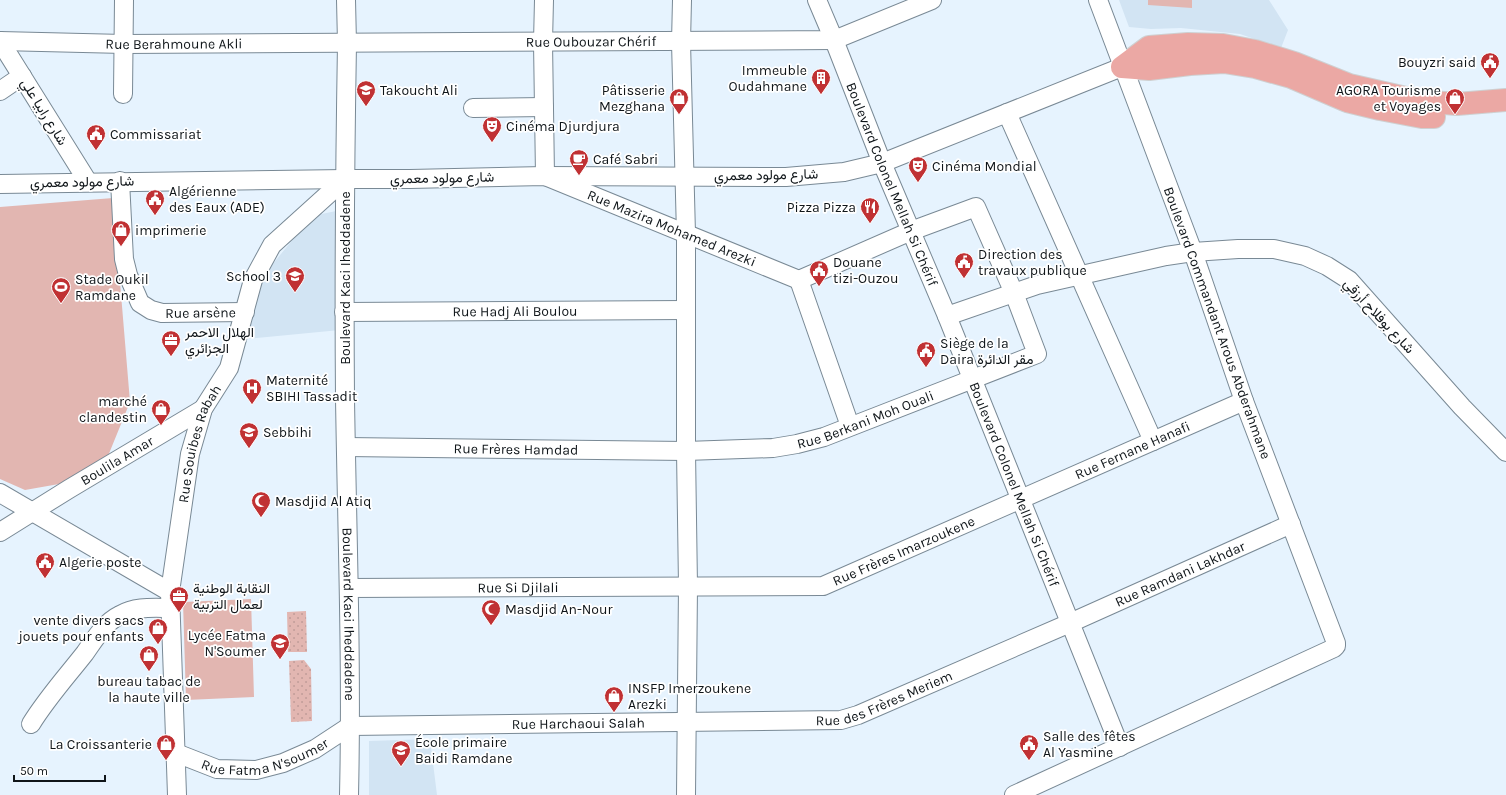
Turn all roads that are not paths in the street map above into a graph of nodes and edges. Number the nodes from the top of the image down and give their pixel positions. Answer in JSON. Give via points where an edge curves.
{"nodes":[{"id":1,"x":124,"y":0,"type":"edge"},
{"id":2,"x":346,"y":0,"type":"edge"},
{"id":3,"x":544,"y":0,"type":"edge"},
{"id":4,"x":682,"y":0,"type":"edge"},
{"id":5,"x":817,"y":0,"type":"edge"},
{"id":6,"x":932,"y":0,"type":"edge"},
{"id":7,"x":1098,"y":0,"type":"edge"},
{"id":8,"x":834,"y":40,"type":"junction"},
{"id":9,"x":0,"y":41,"type":"edge"},
{"id":10,"x":543,"y":42,"type":"junction"},
{"id":11,"x":681,"y":42,"type":"junction"},
{"id":12,"x":347,"y":43,"type":"junction"},
{"id":13,"x":124,"y":44,"type":"junction"},
{"id":14,"x":1122,"y":67,"type":"junction"},
{"id":15,"x":22,"y":76,"type":"junction"},
{"id":16,"x":0,"y":91,"type":"edge"},
{"id":17,"x":123,"y":94,"type":"dead end"},
{"id":18,"x":1506,"y":100,"type":"edge"},
{"id":19,"x":544,"y":107,"type":"junction"},
{"id":20,"x":473,"y":108,"type":"dead end"},
{"id":21,"x":1006,"y":113,"type":"junction"},
{"id":22,"x":1506,"y":113,"type":"edge"},
{"id":23,"x":882,"y":163,"type":"junction"},
{"id":24,"x":545,"y":176,"type":"junction"},
{"id":25,"x":686,"y":176,"type":"junction"},
{"id":26,"x":345,"y":179,"type":"junction"},
{"id":27,"x":120,"y":181,"type":"junction"},
{"id":28,"x":88,"y":182,"type":"junction"},
{"id":29,"x":0,"y":184,"type":"edge"},
{"id":30,"x":911,"y":231,"type":"junction"},
{"id":31,"x":686,"y":234,"type":"junction"},
{"id":32,"x":1193,"y":252,"type":"junction"},
{"id":33,"x":1079,"y":276,"type":"junction"},
{"id":34,"x":799,"y":280,"type":"junction"},
{"id":35,"x":1014,"y":294,"type":"junction"},
{"id":36,"x":686,"y":310,"type":"junction"},
{"id":37,"x":245,"y":312,"type":"junction"},
{"id":38,"x":344,"y":312,"type":"junction"},
{"id":39,"x":947,"y":316,"type":"junction"},
{"id":40,"x":972,"y":378,"type":"junction"},
{"id":41,"x":1244,"y":401,"type":"junction"},
{"id":42,"x":203,"y":409,"type":"junction"},
{"id":43,"x":850,"y":426,"type":"junction"},
{"id":44,"x":1153,"y":441,"type":"junction"},
{"id":45,"x":346,"y":447,"type":"junction"},
{"id":46,"x":686,"y":451,"type":"junction"},
{"id":47,"x":1506,"y":452,"type":"edge"},
{"id":48,"x":0,"y":493,"type":"edge"},
{"id":49,"x":1021,"y":499,"type":"junction"},
{"id":50,"x":32,"y":512,"type":"junction"},
{"id":51,"x":1291,"y":524,"type":"junction"},
{"id":52,"x":0,"y":532,"type":"edge"},
{"id":53,"x":688,"y":586,"type":"junction"},
{"id":54,"x":349,"y":588,"type":"junction"},
{"id":55,"x":170,"y":600,"type":"junction"},
{"id":56,"x":1070,"y":623,"type":"junction"},
{"id":57,"x":686,"y":723,"type":"junction"},
{"id":58,"x":31,"y":724,"type":"dead end"},
{"id":59,"x":350,"y":726,"type":"junction"},
{"id":60,"x":1120,"y":748,"type":"junction"},
{"id":61,"x":176,"y":753,"type":"junction"},
{"id":62,"x":177,"y":795,"type":"edge"},
{"id":63,"x":349,"y":795,"type":"edge"},
{"id":64,"x":686,"y":795,"type":"edge"},
{"id":65,"x":1014,"y":795,"type":"edge"}],
"edges":[{"from":1,"to":13,"type":"street"},
{"from":2,"to":12,"type":"street","name":"Boulevard Kaci Iheddadene"},
{"from":3,"to":10,"type":"street"},
{"from":4,"to":11,"type":"street"},
{"from":5,"to":8,"type":"street","name":"Boulevard Colonel Mellah Si Chérif"},
{"from":6,"to":8,"type":"street"},
{"from":7,"to":14,"type":"street","name":"Boulevard Commandant Arous Abderahmane"},
{"from":8,"to":11,"type":"street","name":"Rue Oubouzar Chérif"},
{"from":8,"to":23,"type":"street","name":"Boulevard Colonel Mellah Si Chérif"},
{"from":9,"to":13,"type":"street","name":"Rue Berahmoune Akli"},
{"from":9,"to":15,"type":"street","name":"شارع رابيا علي"},
{"from":10,"to":11,"type":"street","name":"Rue Oubouzar Chérif"},
{"from":10,"to":12,"type":"street","name":"Rue Oubouzar Chérif"},
{"from":10,"to":19,"type":"street"},
{"from":11,"to":25,"type":"street"},
{"from":12,"to":13,"type":"street","name":"Rue Berahmoune Akli"},
{"from":12,"to":26,"type":"street","name":"Boulevard Kaci Iheddadene"},
{"from":13,"to":17,"type":"street"},
{"from":14,"to":18,"type":"main road","via":[[1148,47],[1223,45],[1294,63],[1350,85],[1419,101],[1457,104]]},
{"from":14,"to":21,"type":"street","name":"شارع مولود معمري"},
{"from":14,"to":22,"type":"main road","via":[[1149,70],[1224,62],[1291,77],[1347,101],[1422,117],[1457,118]]},
{"from":14,"to":32,"type":"street","name":"Boulevard Commandant Arous Abderahmane"},
{"from":15,"to":16,"type":"street"},
{"from":15,"to":28,"type":"street","name":"شارع رابيا علي"},
{"from":19,"to":20,"type":"street"},
{"from":19,"to":24,"type":"street"},
{"from":21,"to":23,"type":"street","name":"شارع مولود معمري"},
{"from":21,"to":33,"type":"street"},
{"from":23,"to":25,"type":"street","name":"شارع مولود معمري","via":[[844,172],[786,177]]},
{"from":23,"to":30,"type":"street","name":"Boulevard Colonel Mellah Si Chérif"},
{"from":24,"to":25,"type":"street","name":"شارع مولود معمري"},
{"from":24,"to":26,"type":"street","name":"شارع مولود معمري"},
{"from":24,"to":31,"type":"street","name":"Rue Mazira Mohamed Arezki"},
{"from":25,"to":31,"type":"street"},
{"from":26,"to":27,"type":"street","name":"شارع مولود معمري"},
{"from":26,"to":37,"type":"street","name":"Rue Souibes Rabah","via":[[272,245],[253,280]]},
{"from":26,"to":38,"type":"street","name":"Boulevard Kaci Iheddadene"},
{"from":27,"to":28,"type":"street","name":"شارع مولود معمري"},
{"from":27,"to":37,"type":"street","name":"Rue arsène","via":[[124,259],[140,303],[162,314]]},
{"from":28,"to":29,"type":"street","name":"شارع مولود معمري"},
{"from":30,"to":34,"type":"street"},
{"from":30,"to":35,"type":"street","via":[[976,207]]},
{"from":30,"to":39,"type":"street","name":"Boulevard Colonel Mellah Si Chérif"},
{"from":31,"to":34,"type":"street","name":"Rue Mazira Mohamed Arezki"},
{"from":31,"to":36,"type":"street"},
{"from":32,"to":33,"type":"street","name":"شارع بوفلاح أرزقي"},
{"from":32,"to":41,"type":"street","name":"Boulevard Commandant Arous Abderahmane"},
{"from":32,"to":47,"type":"street","name":"شارع بوفلاح أرزقي","via":[[1274,249],[1305,256],[1349,280],[1456,401]]},
{"from":33,"to":35,"type":"street","name":"شارع بوفلاح أرزقي"},
{"from":33,"to":44,"type":"street"},
{"from":34,"to":43,"type":"street"},
{"from":35,"to":39,"type":"street","name":"شارع بوفلاح أرزقي"},
{"from":35,"to":40,"type":"street","name":"Rue Berkani Moh Ouali","via":[[1037,354]]},
{"from":36,"to":38,"type":"street","name":"Rue Hadj Ali Boulou"},
{"from":36,"to":46,"type":"street"},
{"from":37,"to":42,"type":"street","name":"Rue Souibes Rabah","via":[[229,368]]},
{"from":38,"to":45,"type":"street","name":"Boulevard Kaci Iheddadene"},
{"from":39,"to":40,"type":"street","name":"Boulevard Colonel Mellah Si Chérif"},
{"from":40,"to":43,"type":"street","name":"Rue Berkani Moh Ouali"},
{"from":40,"to":49,"type":"street","name":"Boulevard Colonel Mellah Si Chérif"},
{"from":41,"to":44,"type":"street","name":"Rue Fernane Hanafi"},
{"from":41,"to":51,"type":"street","name":"Boulevard Commandant Arous Abderahmane"},
{"from":42,"to":50,"type":"street","name":"Boulila Amar"},
{"from":42,"to":55,"type":"street","name":"Rue Souibes Rabah","via":[[190,454]]},
{"from":43,"to":46,"type":"street","name":"Rue Berkani Moh Ouali","via":[[824,437],[773,448]]},
{"from":44,"to":49,"type":"street","name":"Rue Fernane Hanafi"},
{"from":45,"to":46,"type":"street","name":"Rue Frères Hamdad"},
{"from":45,"to":54,"type":"street","name":"Boulevard Kaci Iheddadene"},
{"from":46,"to":53,"type":"street"},
{"from":48,"to":50,"type":"street"},
{"from":49,"to":53,"type":"street","name":"Rue Frères Imarzoukene","via":[[823,586]]},
{"from":49,"to":56,"type":"street","name":"Boulevard Colonel Mellah Si Chérif"},
{"from":50,"to":52,"type":"street","name":"Boulila Amar"},
{"from":50,"to":55,"type":"street"},
{"from":51,"to":56,"type":"street","name":"Rue Ramdani Lakhdar"},
{"from":51,"to":60,"type":"street","name":"Boulevard Commandant Arous Abderahmane","via":[[1336,646]]},
{"from":53,"to":54,"type":"street","name":"Rue Si Djilali"},
{"from":53,"to":57,"type":"street"},
{"from":54,"to":59,"type":"street","name":"Boulevard Kaci Iheddadene"},
{"from":55,"to":58,"type":"street","via":[[120,614],[104,626]]},
{"from":55,"to":61,"type":"street","name":"Rue Souibes Rabah"},
{"from":56,"to":57,"type":"street","name":"Rue des Frères Meriem","via":[[858,715],[841,720]]},
{"from":56,"to":60,"type":"street","name":"Boulevard Colonel Mellah Si Chérif"},
{"from":57,"to":59,"type":"street","name":"Rue Harchaoui Salah"},
{"from":57,"to":64,"type":"street"},
{"from":59,"to":61,"type":"street","name":"Rue Fatma N'soumer","via":[[315,749],[283,763],[256,770],[217,769]]},
{"from":59,"to":63,"type":"street","name":"Boulevard Kaci Iheddadene"},
{"from":60,"to":65,"type":"street"},
{"from":61,"to":62,"type":"street","name":"Rue Souibes Rabah"}]}
